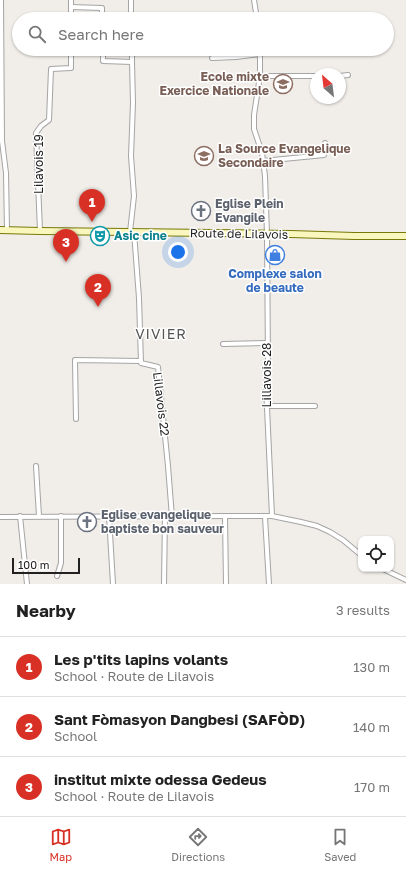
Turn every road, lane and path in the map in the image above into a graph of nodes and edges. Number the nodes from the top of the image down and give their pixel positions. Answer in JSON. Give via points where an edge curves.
{"nodes":[{"id":1,"x":1,"y":0,"type":"edge"},
{"id":2,"x":71,"y":0,"type":"edge"},
{"id":3,"x":131,"y":0,"type":"edge"},
{"id":4,"x":254,"y":0,"type":"edge"},
{"id":5,"x":71,"y":7,"type":"junction"},
{"id":6,"x":71,"y":12,"type":"edge"},
{"id":7,"x":102,"y":12,"type":"edge"},
{"id":8,"x":131,"y":12,"type":"edge"},
{"id":9,"x":256,"y":12,"type":"edge"},
{"id":10,"x":71,"y":56,"type":"edge"},
{"id":11,"x":103,"y":56,"type":"edge"},
{"id":12,"x":132,"y":56,"type":"edge"},
{"id":13,"x":244,"y":56,"type":"edge"},
{"id":14,"x":260,"y":56,"type":"edge"},
{"id":15,"x":212,"y":58,"type":"dead end"},
{"id":16,"x":132,"y":62,"type":"junction"},
{"id":17,"x":260,"y":76,"type":"junction"},
{"id":18,"x":310,"y":76,"type":"edge"},
{"id":19,"x":325,"y":143,"type":"dead end"},
{"id":20,"x":263,"y":161,"type":"junction"},
{"id":21,"x":0,"y":230,"type":"edge"},
{"id":22,"x":7,"y":230,"type":"junction"},
{"id":23,"x":40,"y":231,"type":"junction"},
{"id":24,"x":132,"y":232,"type":"junction"},
{"id":25,"x":267,"y":234,"type":"junction"},
{"id":26,"x":406,"y":236,"type":"edge"},
{"id":27,"x":267,"y":343,"type":"junction"},
{"id":28,"x":223,"y":344,"type":"dead end"},
{"id":29,"x":141,"y":361,"type":"junction"},
{"id":30,"x":267,"y":406,"type":"junction"},
{"id":31,"x":315,"y":406,"type":"dead end"},
{"id":32,"x":76,"y":419,"type":"dead end"},
{"id":33,"x":36,"y":466,"type":"dead end"},
{"id":34,"x":20,"y":516,"type":"junction"},
{"id":35,"x":39,"y":516,"type":"junction"},
{"id":36,"x":61,"y":516,"type":"junction"},
{"id":37,"x":109,"y":516,"type":"junction"},
{"id":38,"x":165,"y":516,"type":"junction"},
{"id":39,"x":172,"y":516,"type":"junction"},
{"id":40,"x":225,"y":516,"type":"junction"},
{"id":41,"x":272,"y":516,"type":"junction"},
{"id":42,"x":0,"y":517,"type":"edge"},
{"id":43,"x":265,"y":517,"type":"junction"},
{"id":44,"x":358,"y":553,"type":"edge"},
{"id":45,"x":389,"y":572,"type":"edge"},
{"id":46,"x":57,"y":576,"type":"dead end"},
{"id":47,"x":406,"y":580,"type":"edge"},
{"id":48,"x":27,"y":584,"type":"edge"},
{"id":49,"x":113,"y":584,"type":"edge"},
{"id":50,"x":164,"y":584,"type":"edge"},
{"id":51,"x":226,"y":584,"type":"edge"},
{"id":52,"x":269,"y":584,"type":"edge"}],
"edges":[{"from":1,"to":22,"type":"street","via":[[2,141],[6,173]]},
{"from":2,"to":5,"type":"street"},
{"from":3,"to":8,"type":"street"},
{"from":4,"to":9,"type":"street"},
{"from":5,"to":6,"type":"street"},
{"from":5,"to":7,"type":"street","via":[[102,8]]},
{"from":10,"to":23,"type":"street","name":"Lilavois 19","via":[[71,68],[51,69],[49,120],[36,133]]},
{"from":11,"to":16,"type":"street","via":[[103,61]]},
{"from":12,"to":16,"type":"street","name":"Lillavois 22"},
{"from":13,"to":15,"type":"street"},
{"from":14,"to":17,"type":"street","name":"Lillavois 28"},
{"from":16,"to":24,"type":"street","name":"Lillavois 22"},
{"from":17,"to":18,"type":"street"},
{"from":17,"to":20,"type":"street","name":"Lillavois 28","via":[[254,128]]},
{"from":19,"to":20,"type":"street","via":[[324,155]]},
{"from":20,"to":25,"type":"street","name":"Lillavois 28"},
{"from":21,"to":22,"type":"main road","name":"Route de Lilavois"},
{"from":22,"to":23,"type":"main road","name":"Route de Lilavois"},
{"from":23,"to":24,"type":"main road","name":"Route de Lilavois"},
{"from":24,"to":25,"type":"main road","name":"Route de Lilavois"},
{"from":24,"to":29,"type":"street","name":"Lillavois 22","via":[[139,298]]},
{"from":25,"to":26,"type":"main road","name":"Route de Lilavois"},
{"from":25,"to":27,"type":"street","name":"Lillavois 28"},
{"from":27,"to":28,"type":"street"},
{"from":27,"to":30,"type":"street","name":"Lillavois 28"},
{"from":29,"to":32,"type":"street","via":[[75,360]]},
{"from":29,"to":39,"type":"street","name":"Lillavois 22","via":[[158,367]]},
{"from":30,"to":31,"type":"street"},
{"from":30,"to":41,"type":"street","name":"Lillavois 28"},
{"from":33,"to":35,"type":"street"},
{"from":34,"to":35,"type":"street"},
{"from":34,"to":42,"type":"street"},
{"from":34,"to":48,"type":"street"},
{"from":35,"to":36,"type":"street"},
{"from":36,"to":37,"type":"street"},
{"from":36,"to":46,"type":"street","via":[[60,562]]},
{"from":37,"to":38,"type":"street"},
{"from":37,"to":49,"type":"street"},
{"from":38,"to":39,"type":"street"},
{"from":38,"to":50,"type":"street"},
{"from":39,"to":40,"type":"street"},
{"from":40,"to":43,"type":"street"},
{"from":40,"to":51,"type":"street"},
{"from":41,"to":43,"type":"street"},
{"from":41,"to":44,"type":"street","via":[[317,526],[343,540]]},
{"from":43,"to":52,"type":"street"},
{"from":45,"to":47,"type":"street"}]}
